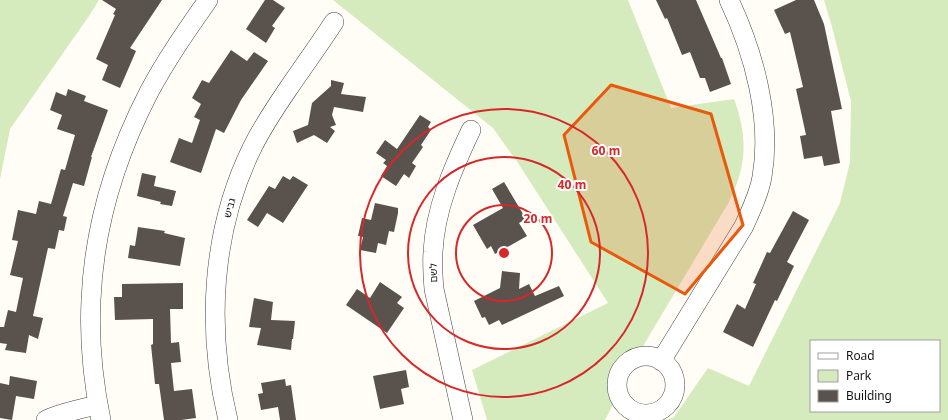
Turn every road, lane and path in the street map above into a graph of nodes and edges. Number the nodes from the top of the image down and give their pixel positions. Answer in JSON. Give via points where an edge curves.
{"nodes":[{"id":1,"x":208,"y":0,"type":"edge"},
{"id":2,"x":729,"y":0,"type":"edge"},
{"id":3,"x":334,"y":22,"type":"dead end"},
{"id":4,"x":471,"y":130,"type":"dead end"},
{"id":5,"x":661,"y":361,"type":"junction"},
{"id":6,"x":99,"y":413,"type":"edge"},
{"id":7,"x":630,"y":415,"type":"edge"},
{"id":8,"x":46,"y":420,"type":"edge"},
{"id":9,"x":228,"y":420,"type":"edge"},
{"id":10,"x":463,"y":420,"type":"edge"}],
"edges":[{"from":1,"to":6,"type":"street","via":[[150,92],[119,162],[104,210],[95,253],[91,300],[91,349]]},
{"from":2,"to":5,"type":"street","via":[[745,38],[760,95],[765,151],[762,178],[755,203],[744,226]]},
{"from":3,"to":9,"type":"street","name":"גביש","via":[[253,145],[227,216],[220,251],[215,311],[219,375]]},
{"from":4,"to":10,"type":"street","name":"לשם","via":[[443,199],[435,234],[432,270]]},
{"from":5,"to":7,"type":"street","via":[[666,364],[674,380],[671,399],[658,411]]},
{"from":5,"to":7,"type":"street","via":[[648,356],[639,357],[623,367],[617,385],[623,403],[630,409]]},
{"from":6,"to":8,"type":"street","via":[[70,411]]}]}
